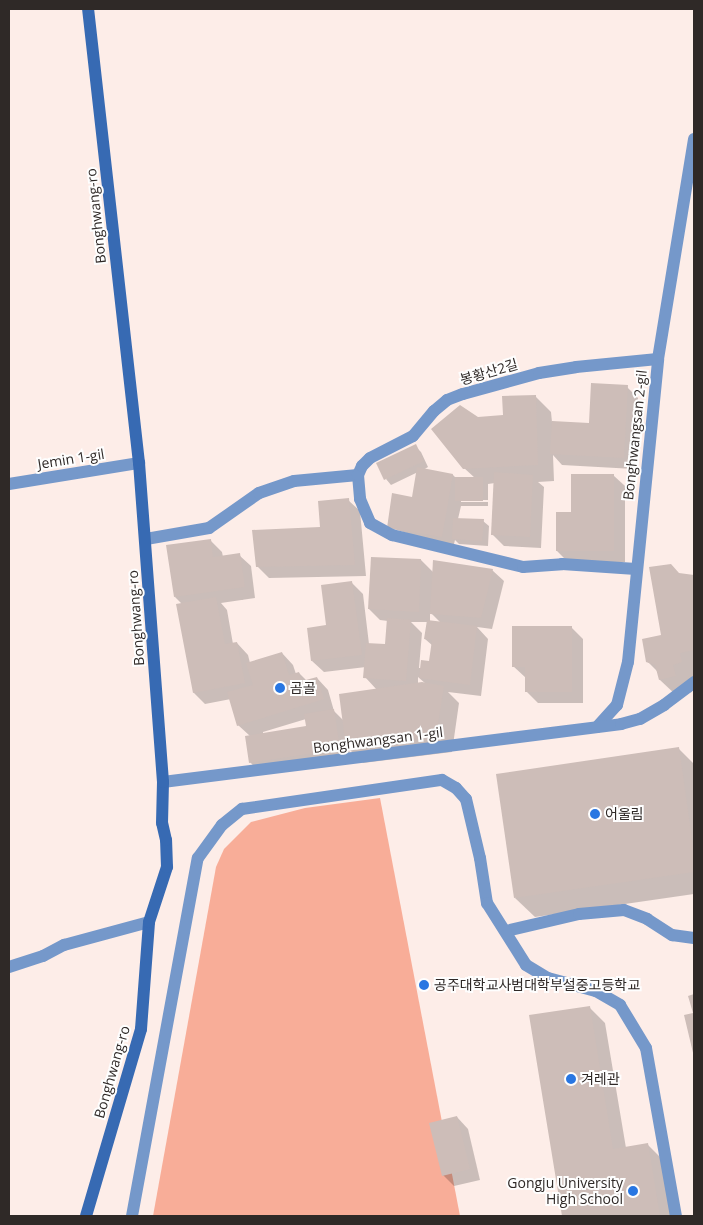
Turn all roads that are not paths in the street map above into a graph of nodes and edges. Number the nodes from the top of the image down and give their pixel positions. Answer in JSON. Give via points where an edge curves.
{"nodes":[{"id":1,"x":88,"y":9,"type":"edge"},
{"id":2,"x":694,"y":138,"type":"edge"},
{"id":3,"x":658,"y":359,"type":"junction"},
{"id":4,"x":139,"y":463,"type":"junction"},
{"id":5,"x":358,"y":475,"type":"junction"},
{"id":6,"x":9,"y":484,"type":"edge"},
{"id":7,"x":146,"y":540,"type":"junction"},
{"id":8,"x":636,"y":569,"type":"junction"},
{"id":9,"x":694,"y":682,"type":"edge"},
{"id":10,"x":597,"y":727,"type":"junction"},
{"id":11,"x":163,"y":782,"type":"junction"},
{"id":12,"x":149,"y":922,"type":"junction"},
{"id":13,"x":506,"y":931,"type":"junction"},
{"id":14,"x":694,"y":938,"type":"edge"},
{"id":15,"x":9,"y":967,"type":"edge"},
{"id":16,"x":86,"y":1216,"type":"edge"},
{"id":17,"x":132,"y":1216,"type":"edge"},
{"id":18,"x":676,"y":1216,"type":"edge"}],
"edges":[{"from":1,"to":4,"type":"main road","name":"Bonghwang-ro"},
{"from":2,"to":3,"type":"street","name":"Bonghwangsan 2-gil"},
{"from":3,"to":5,"type":"street","name":"봉황산2길","via":[[539,373],[455,397],[434,411],[413,436],[370,458]]},
{"from":3,"to":8,"type":"street","name":"Bonghwangsan 2-gil"},
{"from":4,"to":6,"type":"street","name":"Jemin 1-gil"},
{"from":4,"to":7,"type":"main road","name":"Bonghwang-ro"},
{"from":5,"to":7,"type":"street","via":[[294,481],[259,493],[209,528]]},
{"from":5,"to":8,"type":"street","via":[[360,499],[370,523],[392,535],[523,567],[562,564]]},
{"from":7,"to":11,"type":"main road","name":"Bonghwang-ro"},
{"from":8,"to":10,"type":"street","name":"Bonghwangsan 2-gil","via":[[628,662],[617,705]]},
{"from":9,"to":10,"type":"street","name":"Bonghwangsan 1-gil","via":[[640,719]]},
{"from":10,"to":11,"type":"street","name":"Bonghwangsan 1-gil"},
{"from":11,"to":12,"type":"main road","name":"Bonghwang-ro","via":[[162,822],[167,867]]},
{"from":12,"to":15,"type":"street","via":[[64,945]]},
{"from":12,"to":16,"type":"main road","name":"Bonghwang-ro","via":[[141,1030]]},
{"from":13,"to":14,"type":"street","via":[[579,914],[624,910],[672,934]]},
{"from":13,"to":17,"type":"street","via":[[486,904],[480,858],[466,799],[442,780],[242,809],[222,825],[198,858]]},
{"from":13,"to":18,"type":"street","via":[[526,965],[548,978],[596,991],[620,1005],[646,1048]]}]}
